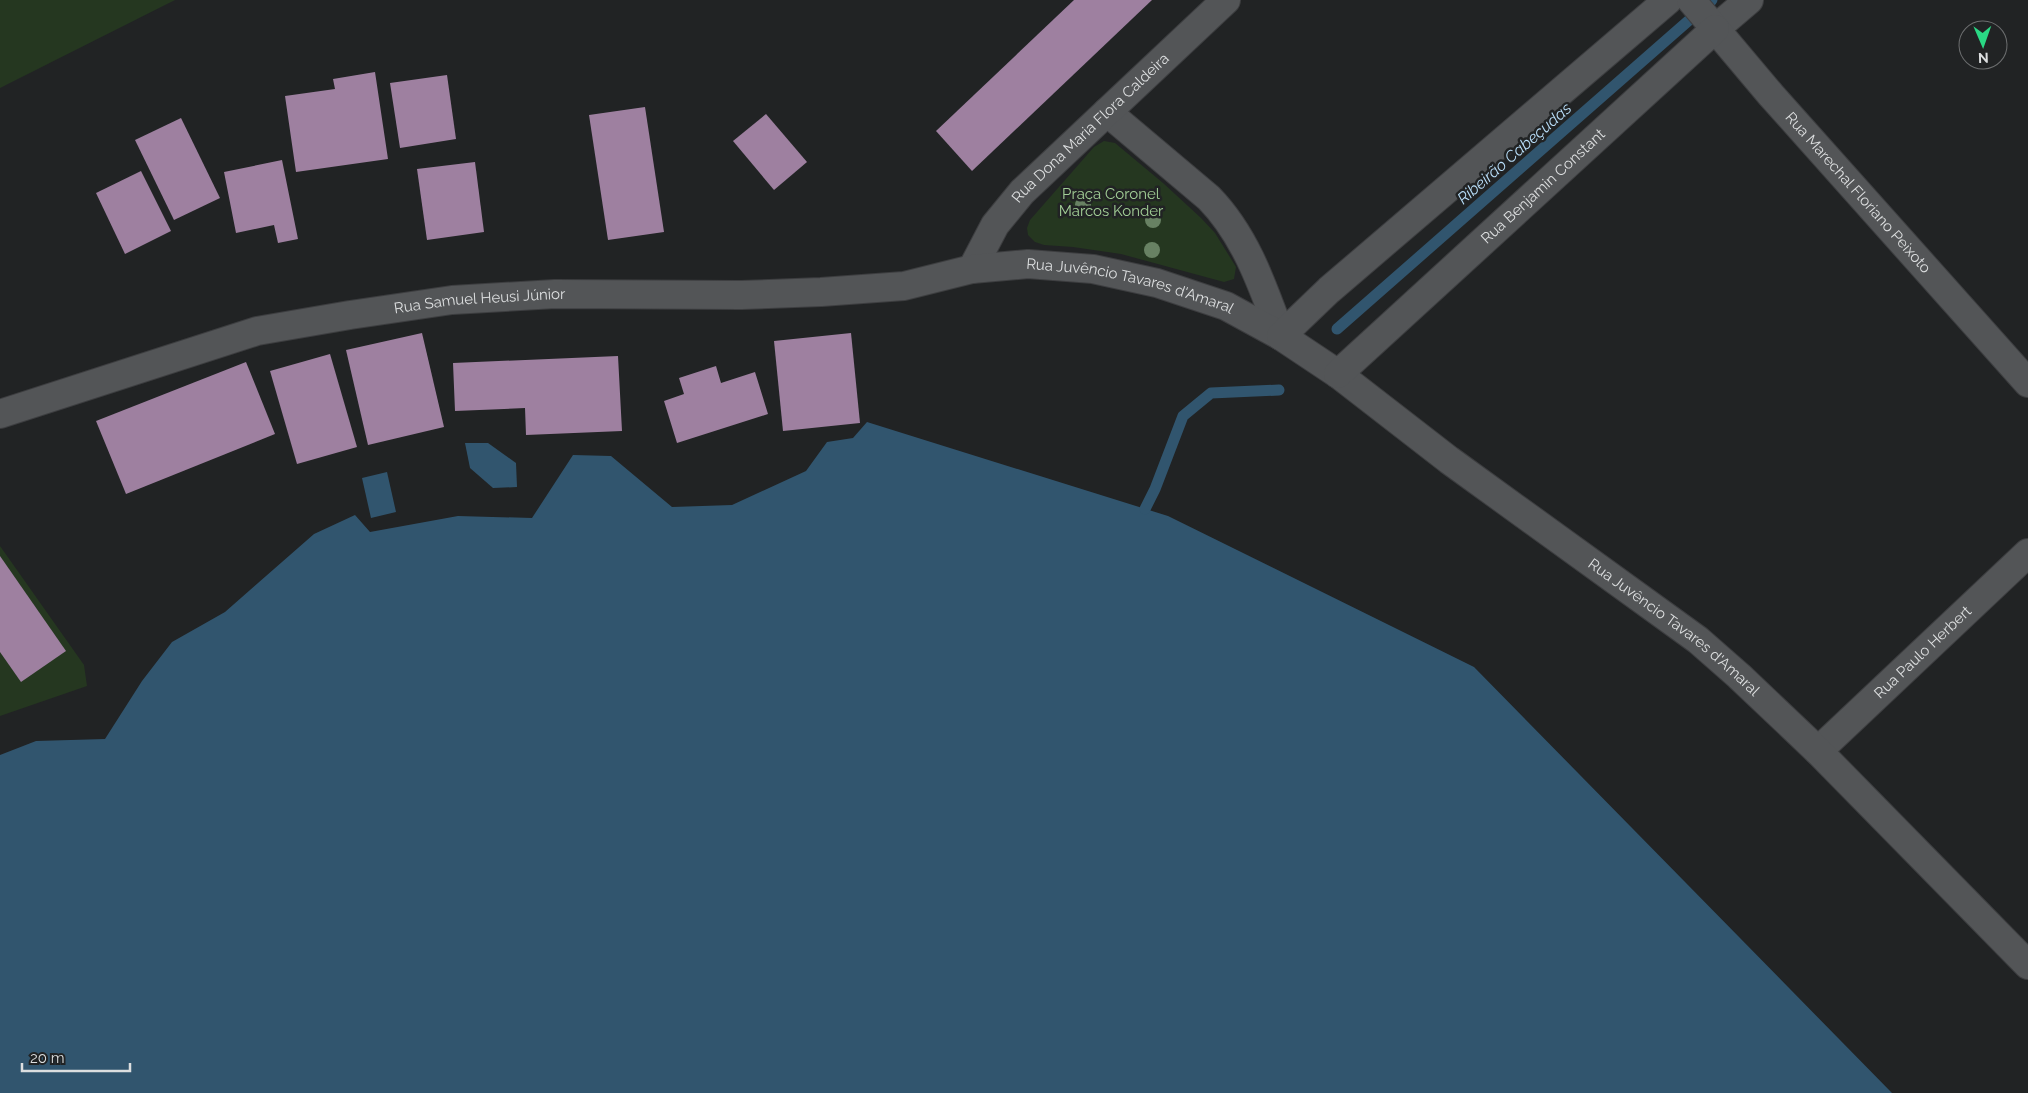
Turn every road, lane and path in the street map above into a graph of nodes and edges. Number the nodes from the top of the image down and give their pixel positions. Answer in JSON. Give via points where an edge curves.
{"nodes":[{"id":1,"x":1226,"y":0,"type":"edge"},
{"id":2,"x":1749,"y":0,"type":"edge"},
{"id":3,"x":1695,"y":10,"type":"edge"},
{"id":4,"x":1107,"y":112,"type":"junction"},
{"id":5,"x":972,"y":269,"type":"junction"},
{"id":6,"x":1281,"y":336,"type":"junction"},
{"id":7,"x":1338,"y":374,"type":"junction"},
{"id":8,"x":2028,"y":383,"type":"edge"},
{"id":9,"x":0,"y":414,"type":"edge"},
{"id":10,"x":2028,"y":554,"type":"edge"},
{"id":11,"x":1818,"y":751,"type":"junction"},
{"id":12,"x":2028,"y":965,"type":"edge"}],
"edges":[{"from":1,"to":4,"type":"street","name":"Rua Dona Maria Flora Caldeira"},
{"from":2,"to":3,"type":"street","name":"Rua Benjamin Constant"},
{"from":3,"to":6,"type":"street","name":"Rua Benjamin Constant","via":[[1336,284]]},
{"from":3,"to":7,"type":"street","name":"Rua Benjamin Constant"},
{"from":3,"to":8,"type":"street","name":"Rua Marechal Floriano Peixoto"},
{"from":4,"to":5,"type":"street","name":"Rua Dona Maria Flora Caldeira","via":[[1022,192],[996,225]]},
{"from":4,"to":6,"type":"street","via":[[1224,213],[1258,274]]},
{"from":5,"to":6,"type":"street","name":"Rua Juvêncio Tavares d'Amaral","via":[[1028,264],[1093,269],[1191,293],[1226,306]]},
{"from":5,"to":9,"type":"street","name":"Rua Samuel Heusi Júnior","via":[[904,286],[741,294],[555,294],[452,300],[350,315],[257,331]]},
{"from":6,"to":7,"type":"street","name":"Rua Juvêncio Tavares d'Amaral"},
{"from":7,"to":11,"type":"street","name":"Rua Juvêncio Tavares d'Amaral","via":[[1449,460],[1698,640]]},
{"from":10,"to":11,"type":"street","name":"Rua Paulo Herbert"},
{"from":11,"to":12,"type":"street","name":"Rua Juvêncio Tavares d'Amaral"}]}
